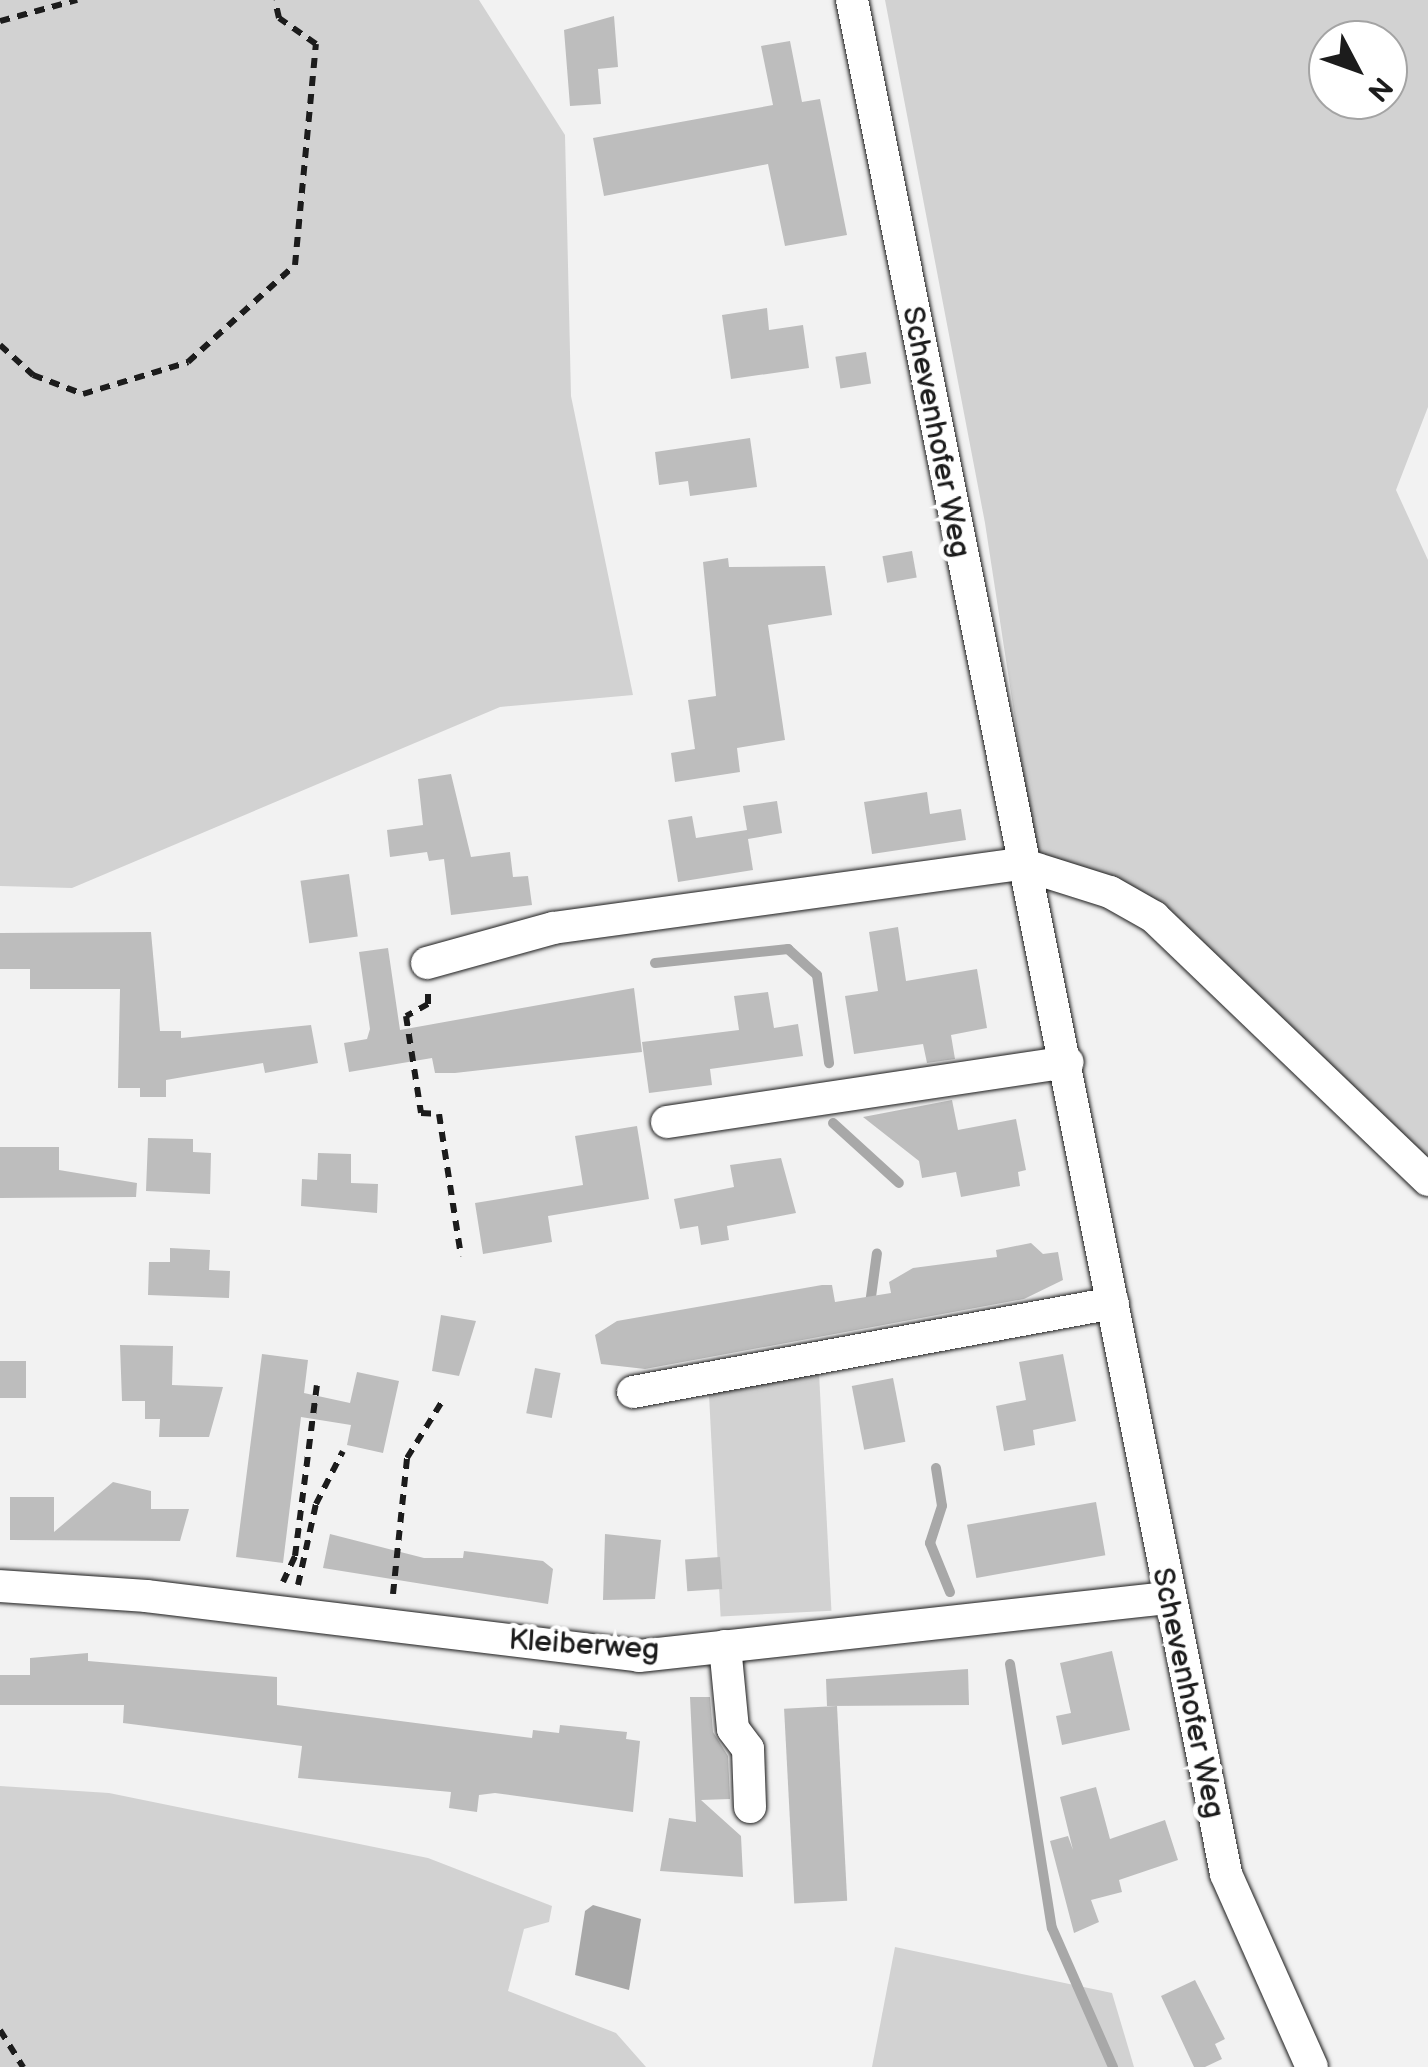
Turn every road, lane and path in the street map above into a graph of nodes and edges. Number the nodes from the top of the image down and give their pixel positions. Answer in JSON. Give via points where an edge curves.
{"nodes":[{"id":1,"x":77,"y":0,"type":"edge"},
{"id":2,"x":274,"y":0,"type":"edge"},
{"id":3,"x":852,"y":0,"type":"edge"},
{"id":4,"x":54,"y":3,"type":"edge"},
{"id":5,"x":0,"y":22,"type":"edge"},
{"id":6,"x":0,"y":346,"type":"edge"},
{"id":7,"x":1021,"y":864,"type":"junction"},
{"id":8,"x":427,"y":962,"type":"joint"},
{"id":9,"x":1068,"y":1062,"type":"junction"},
{"id":10,"x":666,"y":1122,"type":"dead end"},
{"id":11,"x":1428,"y":1180,"type":"edge"},
{"id":12,"x":461,"y":1256,"type":"dead end"},
{"id":13,"x":1113,"y":1304,"type":"junction"},
{"id":14,"x":316,"y":1385,"type":"dead end"},
{"id":15,"x":632,"y":1392,"type":"dead end"},
{"id":16,"x":443,"y":1400,"type":"dead end"},
{"id":17,"x":343,"y":1450,"type":"dead end"},
{"id":18,"x":0,"y":1586,"type":"edge"},
{"id":19,"x":1167,"y":1598,"type":"junction"},
{"id":20,"x":277,"y":1611,"type":"junction"},
{"id":21,"x":390,"y":1626,"type":"junction"},
{"id":22,"x":726,"y":1646,"type":"junction"},
{"id":23,"x":750,"y":1807,"type":"dead end"},
{"id":24,"x":0,"y":2030,"type":"edge"},
{"id":25,"x":24,"y":2067,"type":"edge"},
{"id":26,"x":1312,"y":2067,"type":"edge"}],
"edges":[{"from":1,"to":4,"type":"path"},
{"from":2,"to":6,"type":"path","via":[[280,18],[316,44],[295,265],[188,362],[83,394],[33,375]]},
{"from":3,"to":7,"type":"street","name":"Schevenhofer Weg"},
{"from":4,"to":5,"type":"path"},
{"from":7,"to":8,"type":"street","via":[[553,928]]},
{"from":7,"to":9,"type":"street","name":"Schevenhofer Weg"},
{"from":7,"to":11,"type":"street","via":[[1110,892],[1154,917]]},
{"from":8,"to":12,"type":"path","via":[[428,1004],[406,1016],[421,1114],[439,1114]]},
{"from":9,"to":10,"type":"street"},
{"from":9,"to":13,"type":"street","name":"Schevenhofer Weg"},
{"from":13,"to":15,"type":"street"},
{"from":13,"to":19,"type":"street","name":"Schevenhofer Weg"},
{"from":14,"to":20,"type":"path","via":[[295,1556]]},
{"from":16,"to":21,"type":"path","via":[[407,1458]]},
{"from":17,"to":20,"type":"path","via":[[316,1504],[306,1569]]},
{"from":18,"to":20,"type":"street","name":"Kleiberweg"},
{"from":19,"to":22,"type":"street","name":"Kleiberweg"},
{"from":19,"to":26,"type":"street","name":"Schevenhofer Weg","via":[[1233,1895]]},
{"from":20,"to":21,"type":"street","name":"Kleiberweg"},
{"from":21,"to":22,"type":"street","name":"Kleiberweg","via":[[639,1656]]},
{"from":22,"to":23,"type":"street","via":[[733,1729],[748,1749]]},
{"from":24,"to":25,"type":"path"}]}
